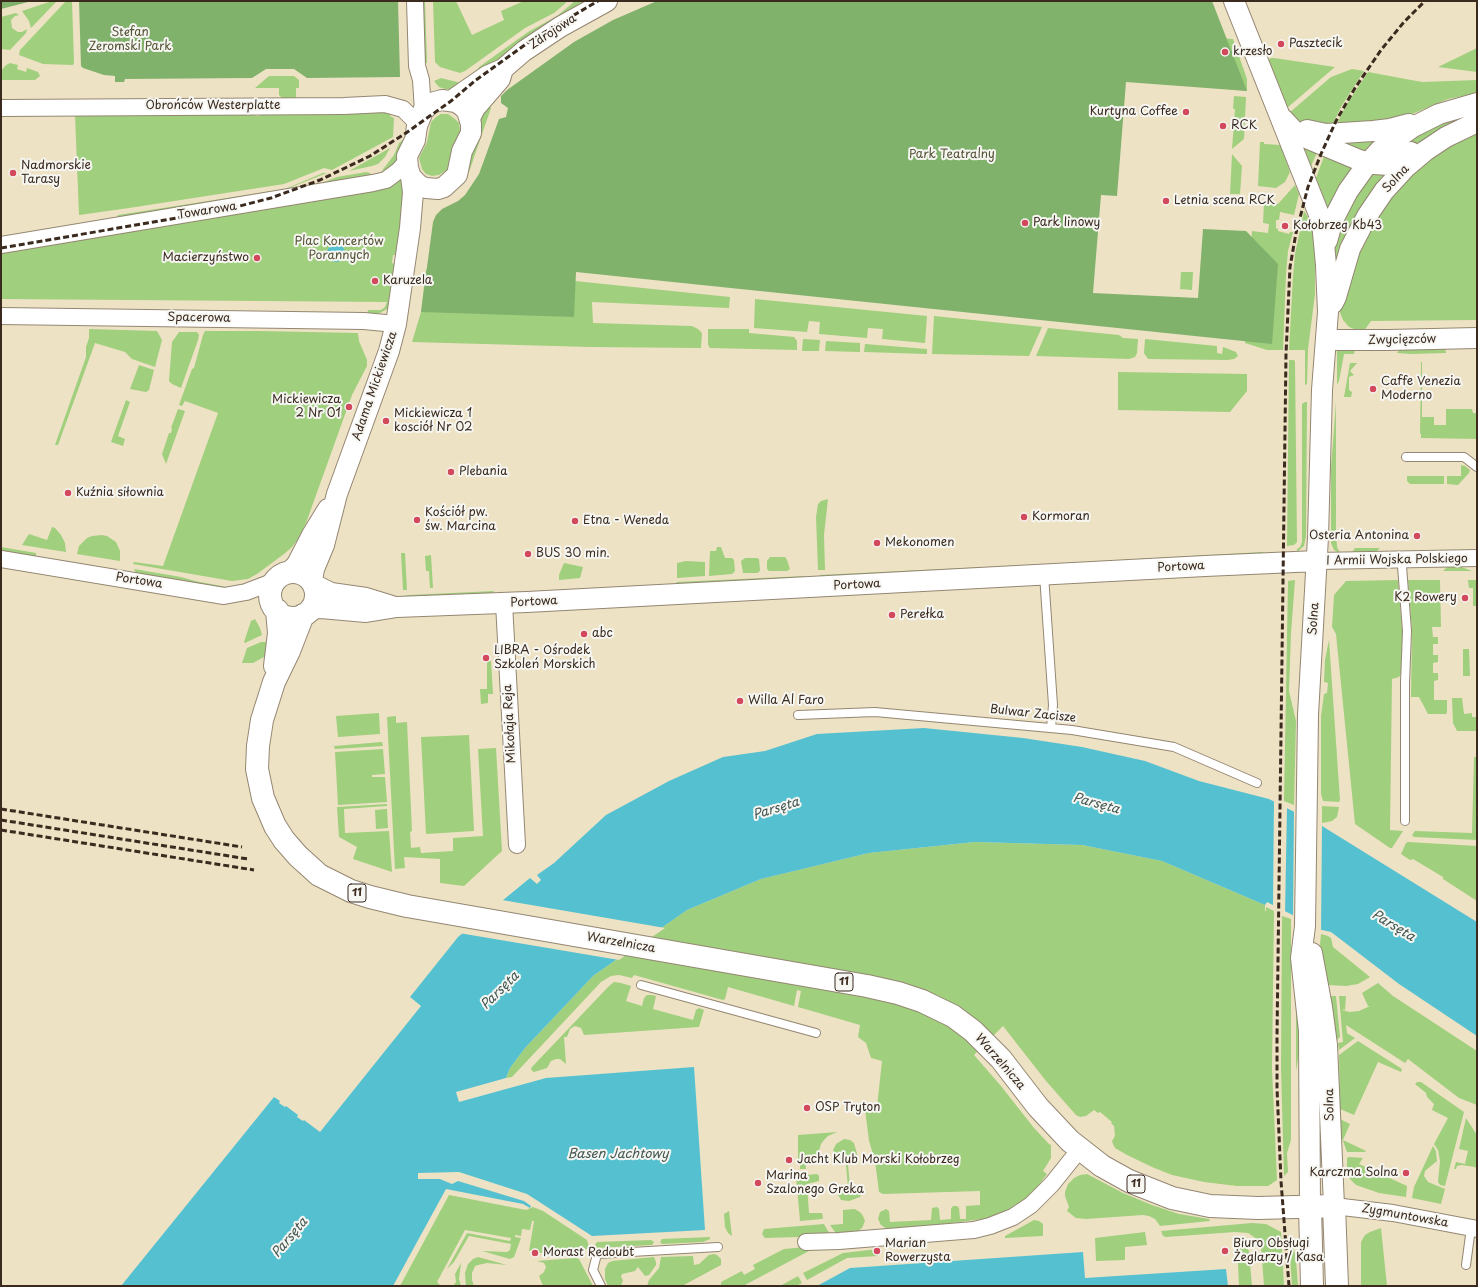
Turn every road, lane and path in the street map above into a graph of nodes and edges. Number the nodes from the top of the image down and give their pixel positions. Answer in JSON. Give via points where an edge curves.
{"nodes":[{"id":1,"x":415,"y":1,"type":"edge"},
{"id":2,"x":607,"y":1,"type":"edge"},
{"id":3,"x":1234,"y":1,"type":"edge"},
{"id":4,"x":503,"y":69,"type":"junction"},
{"id":5,"x":421,"y":80,"type":"junction"},
{"id":6,"x":447,"y":100,"type":"junction"},
{"id":7,"x":1477,"y":103,"type":"edge"},
{"id":8,"x":1,"y":108,"type":"edge"},
{"id":9,"x":1280,"y":117,"type":"junction"},
{"id":10,"x":470,"y":118,"type":"junction"},
{"id":11,"x":420,"y":119,"type":"junction"},
{"id":12,"x":1426,"y":120,"type":"junction"},
{"id":13,"x":1477,"y":122,"type":"edge"},
{"id":14,"x":1446,"y":137,"type":"junction"},
{"id":15,"x":1368,"y":163,"type":"junction"},
{"id":16,"x":409,"y":169,"type":"junction"},
{"id":17,"x":438,"y":189,"type":"junction"},
{"id":18,"x":410,"y":228,"type":"junction"},
{"id":19,"x":1,"y":245,"type":"edge"},
{"id":20,"x":1325,"y":249,"type":"junction"},
{"id":21,"x":1328,"y":312,"type":"junction"},
{"id":22,"x":1,"y":316,"type":"edge"},
{"id":23,"x":396,"y":324,"type":"junction"},
{"id":24,"x":1477,"y":338,"type":"edge"},
{"id":25,"x":1326,"y":340,"type":"junction"},
{"id":26,"x":1406,"y":457,"type":"dead end"},
{"id":27,"x":1477,"y":467,"type":"edge"},
{"id":28,"x":337,"y":494,"type":"junction"},
{"id":29,"x":1477,"y":558,"type":"edge"},
{"id":30,"x":1,"y":559,"type":"edge"},
{"id":31,"x":1317,"y":561,"type":"junction"},
{"id":32,"x":1402,"y":566,"type":"dead end"},
{"id":33,"x":1044,"y":574,"type":"junction"},
{"id":34,"x":282,"y":577,"type":"junction"},
{"id":35,"x":312,"y":583,"type":"junction"},
{"id":36,"x":504,"y":603,"type":"junction"},
{"id":37,"x":397,"y":607,"type":"junction"},
{"id":38,"x":277,"y":610,"type":"junction"},
{"id":39,"x":307,"y":612,"type":"junction"},
{"id":40,"x":274,"y":682,"type":"junction"},
{"id":41,"x":798,"y":715,"type":"dead end"},
{"id":42,"x":1051,"y":728,"type":"junction"},
{"id":43,"x":1257,"y":783,"type":"dead end"},
{"id":44,"x":1405,"y":821,"type":"dead end"},
{"id":45,"x":517,"y":845,"type":"dead end"},
{"id":46,"x":1305,"y":926,"type":"junction"},
{"id":47,"x":641,"y":985,"type":"dead end"},
{"id":48,"x":816,"y":1033,"type":"dead end"},
{"id":49,"x":1080,"y":1149,"type":"junction"},
{"id":50,"x":1334,"y":1206,"type":"junction"},
{"id":51,"x":1310,"y":1207,"type":"junction"},
{"id":52,"x":1474,"y":1228,"type":"edge"},
{"id":53,"x":806,"y":1242,"type":"dead end"},
{"id":54,"x":718,"y":1248,"type":"dead end"},
{"id":55,"x":1466,"y":1265,"type":"dead end"},
{"id":56,"x":601,"y":1286,"type":"edge"},
{"id":57,"x":1312,"y":1286,"type":"edge"},
{"id":58,"x":1337,"y":1286,"type":"edge"}],
"edges":[{"from":1,"to":5,"type":"street","via":[[417,66]]},
{"from":2,"to":4,"type":"street","name":"Zdrojowa","via":[[560,27],[524,51]]},
{"from":3,"to":9,"type":"street","name":"Solna"},
{"from":4,"to":6,"type":"street","name":"Zdrojowa"},
{"from":4,"to":10,"type":"street","name":"Zdrojowa","via":[[500,79],[475,108]]},
{"from":5,"to":6,"type":"street"},
{"from":5,"to":11,"type":"street"},
{"from":6,"to":10,"type":"street","via":[[462,106]]},
{"from":6,"to":11,"type":"street","via":[[431,103]]},
{"from":7,"to":12,"type":"street"},
{"from":8,"to":11,"type":"street","name":"Obrońców Westerplatte","via":[[385,104],[403,109],[414,120]]},
{"from":9,"to":12,"type":"street","via":[[1303,129],[1326,134],[1382,130]]},
{"from":9,"to":15,"type":"street","name":"Solna","via":[[1297,134]]},
{"from":9,"to":20,"type":"street","name":"Solna","via":[[1322,222]]},
{"from":10,"to":17,"type":"street","via":[[471,133],[461,156],[457,175],[450,183]]},
{"from":11,"to":16,"type":"street","via":[[415,140],[409,151]]},
{"from":12,"to":15,"type":"street","via":[[1392,141]]},
{"from":13,"to":14,"type":"street"},
{"from":14,"to":15,"type":"street","name":"Solna","via":[[1416,148],[1398,162],[1389,165]]},
{"from":14,"to":21,"type":"street","name":"Solna","via":[[1406,167],[1374,204],[1350,249],[1336,297]]},
{"from":15,"to":20,"type":"street","name":"Solna","via":[[1341,203]]},
{"from":16,"to":17,"type":"street","via":[[420,186]]},
{"from":16,"to":18,"type":"street","name":"Adama Mickiewicza","via":[[414,192]]},
{"from":16,"to":19,"type":"street","name":"Towarowa","via":[[398,171],[386,180],[373,183]]},
{"from":17,"to":18,"type":"street","name":"Adama Mickiewicza","via":[[421,205]]},
{"from":18,"to":23,"type":"street","name":"Adama Mickiewicza"},
{"from":20,"to":21,"type":"street","name":"Solna"},
{"from":21,"to":25,"type":"street","name":"Solna"},
{"from":22,"to":23,"type":"street","name":"Spacerowa","via":[[364,321]]},
{"from":23,"to":28,"type":"street","name":"Adama Mickiewicza","via":[[389,351]]},
{"from":24,"to":25,"type":"street","name":"Zwycięzców"},
{"from":25,"to":31,"type":"street","name":"Solna"},
{"from":26,"to":27,"type":"lane","via":[[1464,457]]},
{"from":28,"to":34,"type":"street","name":"Adama Mickiewicza","via":[[297,564]]},
{"from":28,"to":35,"type":"street","name":"Adama Mickiewicza"},
{"from":29,"to":31,"type":"street","name":"I Armii Wojska Polskiego"},
{"from":30,"to":34,"type":"street","name":"Portowa","via":[[224,596],[246,592]]},
{"from":31,"to":33,"type":"street","name":"Portowa"},
{"from":31,"to":46,"type":"street","name":"Solna","via":[[1308,715]]},
{"from":32,"to":44,"type":"lane","via":[[1407,631]]},
{"from":33,"to":36,"type":"street","name":"Portowa"},
{"from":33,"to":42,"type":"lane","via":[[1053,705]]},
{"from":34,"to":35,"type":"main road","via":[[302,574]]},
{"from":34,"to":38,"type":"main road","number":"11","via":[[272,588],[272,604]]},
{"from":35,"to":37,"type":"street","name":"Portowa","via":[[331,592]]},
{"from":35,"to":39,"type":"main road","number":"11","via":[[315,602]]},
{"from":36,"to":37,"type":"street","name":"Portowa"},
{"from":36,"to":45,"type":"street","name":"Mikołaja Reja"},
{"from":37,"to":39,"type":"street","name":"Portowa","via":[[366,612],[321,608]]},
{"from":38,"to":39,"type":"main road","via":[[292,617]]},
{"from":38,"to":40,"type":"main road","name":"Warzelnicza","number":"11","via":[[279,633]]},
{"from":39,"to":40,"type":"main road","name":"Warzelnicza","number":"11"},
{"from":40,"to":49,"type":"main road","name":"Warzelnicza","number":"11","via":[[260,727],[258,777],[262,798],[275,826],[289,846],[319,874],[346,889],[407,906],[886,990],[922,1000],[963,1022],[986,1043],[1048,1119]]},
{"from":41,"to":42,"type":"lane","name":"Bulwar Zacisze","via":[[874,712]]},
{"from":42,"to":43,"type":"lane","name":"Bulwar Zacisze","via":[[1174,747]]},
{"from":46,"to":50,"type":"street","name":"Solna","via":[[1327,1045]]},
{"from":46,"to":51,"type":"street","name":"Solna","via":[[1301,958],[1309,1031]]},
{"from":47,"to":48,"type":"lane"},
{"from":49,"to":51,"type":"main road","name":"Warzelnicza","number":"11","via":[[1102,1166],[1129,1181],[1181,1200],[1228,1208]]},
{"from":49,"to":53,"type":"street","via":[[1031,1205],[1013,1217],[990,1226],[974,1230]]},
{"from":50,"to":51,"type":"main road","name":"Warzelnicza","number":"11"},
{"from":50,"to":52,"type":"street","name":"Zygmuntowska","via":[[1393,1213]]},
{"from":50,"to":58,"type":"main road","name":"Solna"},
{"from":51,"to":57,"type":"main road","name":"Solna"},
{"from":52,"to":55,"type":"lane"},
{"from":54,"to":56,"type":"lane","via":[[597,1254],[593,1270]]}]}
